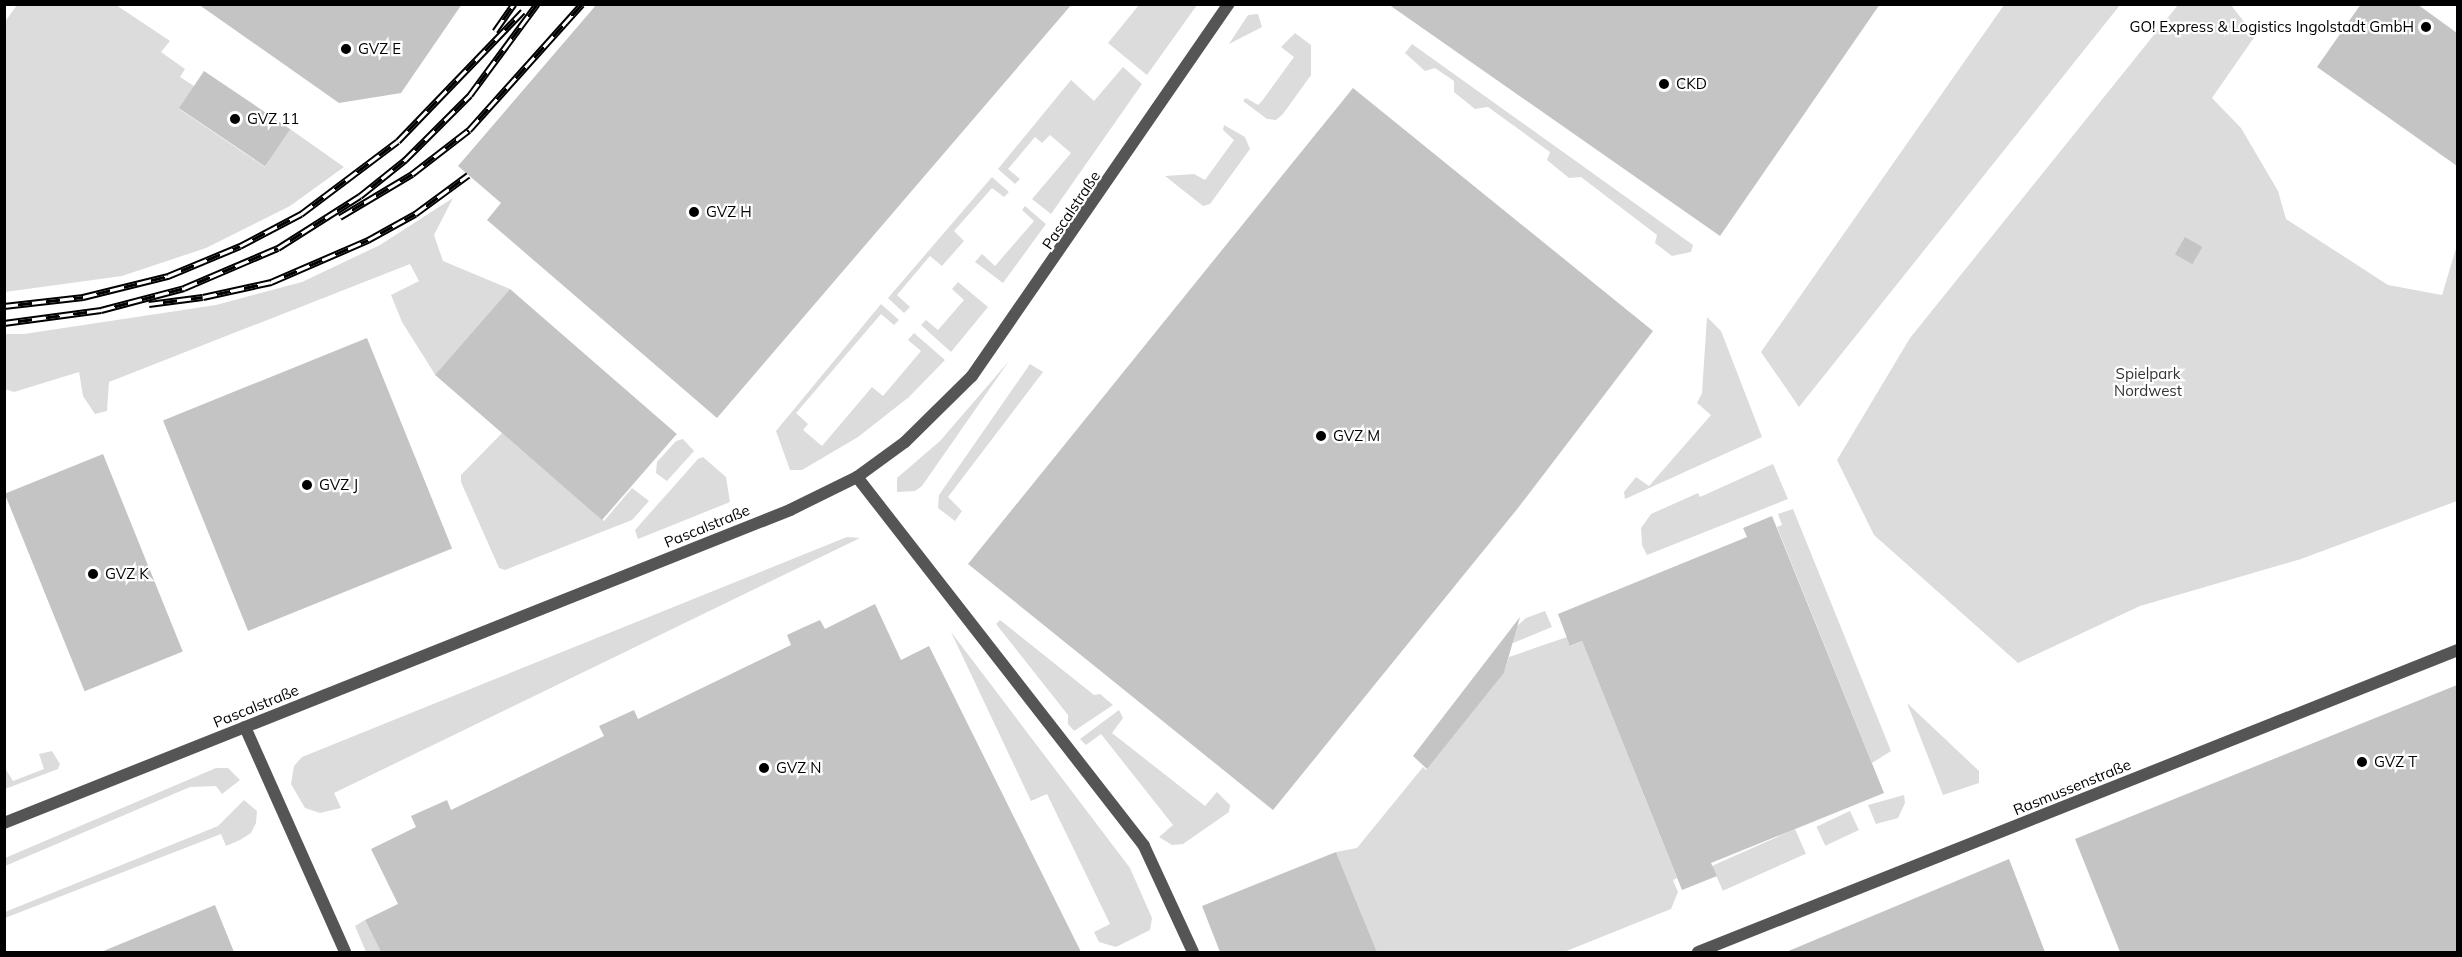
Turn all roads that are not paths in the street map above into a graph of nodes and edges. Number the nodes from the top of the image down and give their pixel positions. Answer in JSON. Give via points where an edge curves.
{"nodes":[{"id":1,"x":1229,"y":4,"type":"edge"},
{"id":2,"x":857,"y":477,"type":"junction"},
{"id":3,"x":2457,"y":650,"type":"edge"},
{"id":4,"x":245,"y":727,"type":"junction"},
{"id":5,"x":4,"y":823,"type":"edge"},
{"id":6,"x":345,"y":952,"type":"edge"},
{"id":7,"x":1192,"y":952,"type":"edge"},
{"id":8,"x":1698,"y":952,"type":"edge"}],
"edges":[{"from":1,"to":2,"type":"street","name":"Pascalstraße","via":[[1051,268],[972,376],[905,442]]},
{"from":2,"to":4,"type":"street","name":"Pascalstraße","via":[[790,510]]},
{"from":2,"to":7,"type":"street","via":[[1144,846]]},
{"from":3,"to":8,"type":"street","name":"Rasmussenstraße"},
{"from":4,"to":5,"type":"street","name":"Pascalstraße"},
{"from":4,"to":6,"type":"street"}]}
